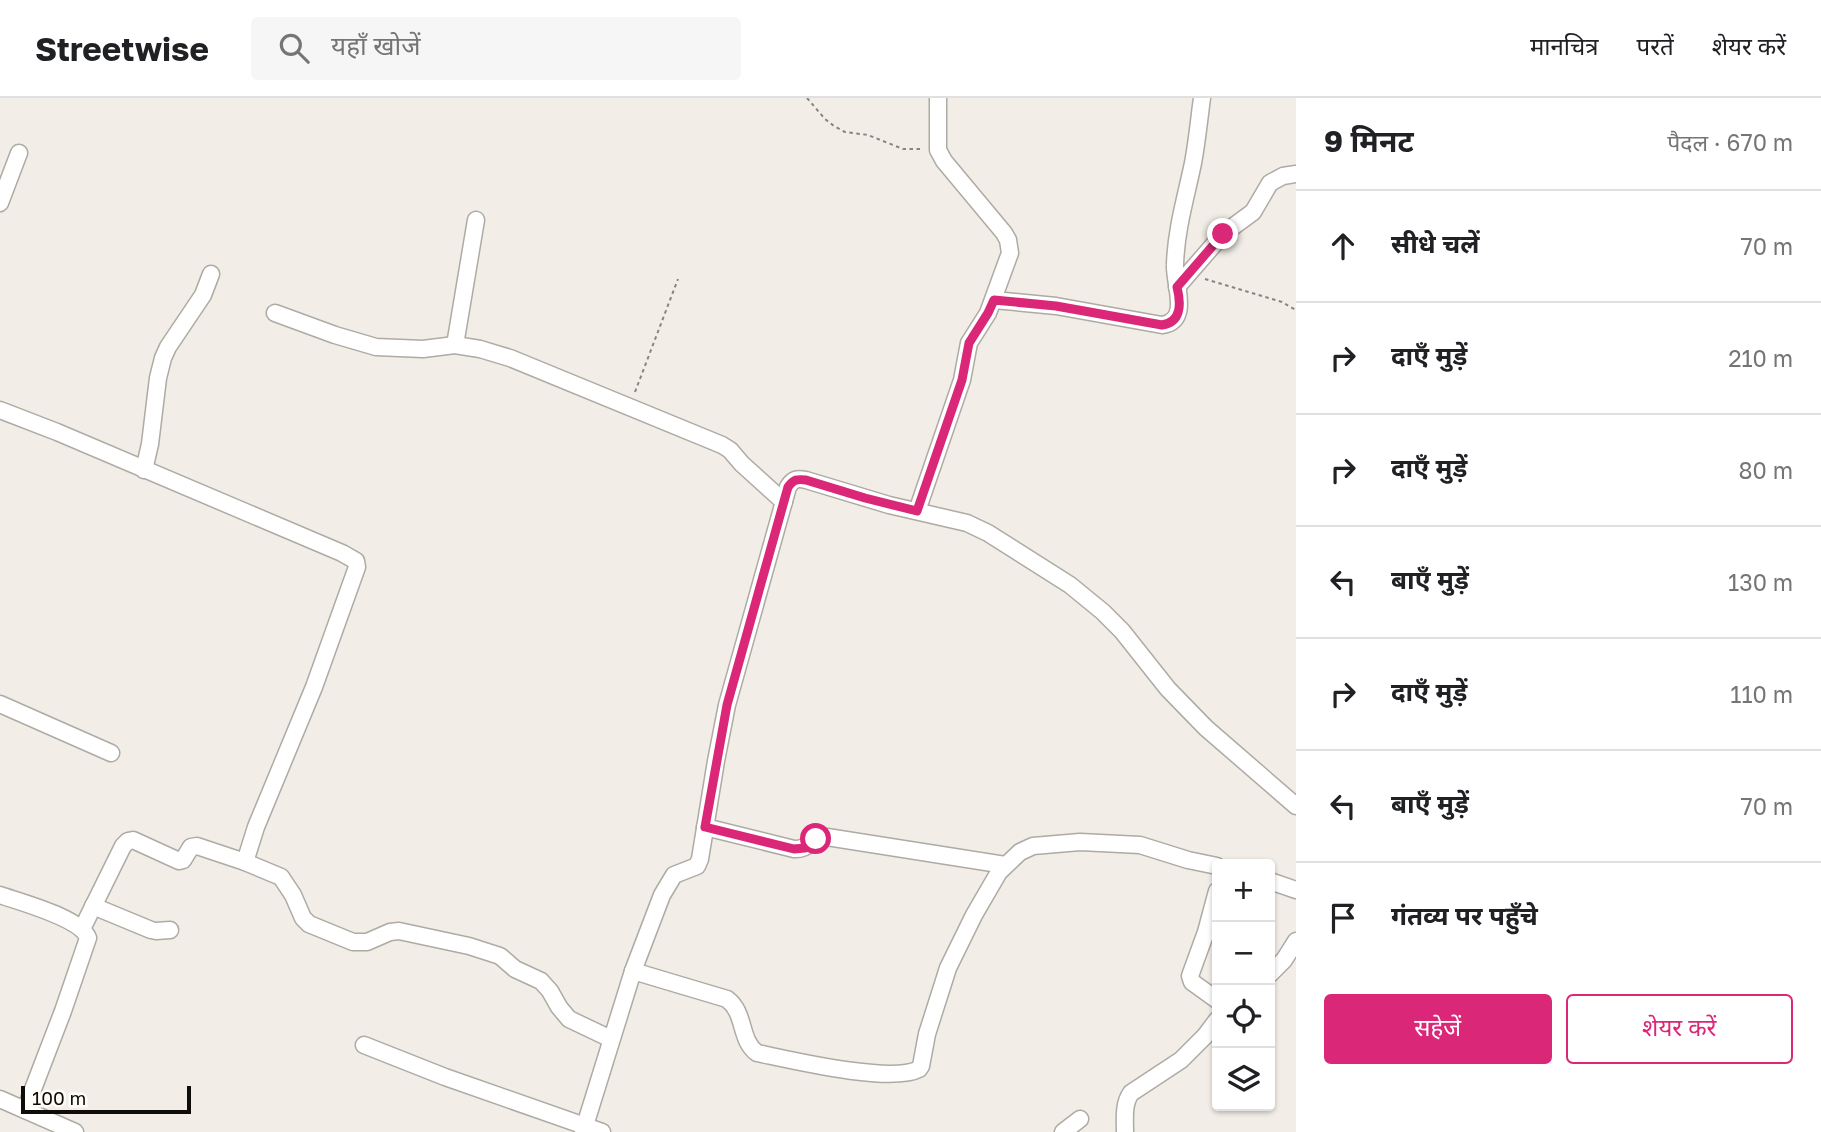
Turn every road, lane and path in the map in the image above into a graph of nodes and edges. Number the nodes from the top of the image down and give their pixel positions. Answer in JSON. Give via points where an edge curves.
{"nodes":[{"id":1,"x":807,"y":98,"type":"edge"},
{"id":2,"x":938,"y":98,"type":"edge"},
{"id":3,"x":1202,"y":98,"type":"edge"},
{"id":4,"x":938,"y":150,"type":"junction"},
{"id":5,"x":19,"y":153,"type":"dead end"},
{"id":6,"x":1296,"y":174,"type":"edge"},
{"id":7,"x":0,"y":203,"type":"edge"},
{"id":8,"x":476,"y":220,"type":"dead end"},
{"id":9,"x":211,"y":274,"type":"dead end"},
{"id":10,"x":1189,"y":274,"type":"junction"},
{"id":11,"x":678,"y":279,"type":"dead end"},
{"id":12,"x":1177,"y":287,"type":"junction"},
{"id":13,"x":994,"y":300,"type":"junction"},
{"id":14,"x":1296,"y":310,"type":"edge"},
{"id":15,"x":275,"y":313,"type":"dead end"},
{"id":16,"x":455,"y":345,"type":"junction"},
{"id":17,"x":629,"y":407,"type":"junction"},
{"id":18,"x":0,"y":410,"type":"edge"},
{"id":19,"x":145,"y":470,"type":"junction"},
{"id":20,"x":784,"y":502,"type":"junction"},
{"id":21,"x":917,"y":511,"type":"junction"},
{"id":22,"x":2,"y":709,"type":"edge"},
{"id":23,"x":111,"y":753,"type":"dead end"},
{"id":24,"x":1296,"y":806,"type":"edge"},
{"id":25,"x":705,"y":827,"type":"junction"},
{"id":26,"x":245,"y":862,"type":"junction"},
{"id":27,"x":1005,"y":865,"type":"junction"},
{"id":28,"x":1212,"y":865,"type":"edge"},
{"id":29,"x":1275,"y":883,"type":"edge"},
{"id":30,"x":1296,"y":890,"type":"edge"},
{"id":31,"x":0,"y":895,"type":"edge"},
{"id":32,"x":93,"y":906,"type":"junction"},
{"id":33,"x":1212,"y":910,"type":"edge"},
{"id":34,"x":82,"y":929,"type":"junction"},
{"id":35,"x":170,"y":930,"type":"dead end"},
{"id":36,"x":1296,"y":941,"type":"edge"},
{"id":37,"x":1275,"y":969,"type":"edge"},
{"id":38,"x":633,"y":971,"type":"junction"},
{"id":39,"x":1212,"y":996,"type":"edge"},
{"id":40,"x":1212,"y":1026,"type":"edge"},
{"id":41,"x":611,"y":1040,"type":"junction"},
{"id":42,"x":364,"y":1045,"type":"dead end"},
{"id":43,"x":0,"y":1099,"type":"edge"},
{"id":44,"x":26,"y":1110,"type":"junction"},
{"id":45,"x":1080,"y":1119,"type":"dead end"},
{"id":46,"x":584,"y":1129,"type":"edge"},
{"id":47,"x":75,"y":1132,"type":"edge"},
{"id":48,"x":602,"y":1132,"type":"edge"},
{"id":49,"x":1063,"y":1132,"type":"edge"},
{"id":50,"x":1125,"y":1132,"type":"edge"}],
"edges":[{"from":1,"to":4,"type":"path","via":[[825,119],[845,132],[868,135],[902,149]]},
{"from":2,"to":4,"type":"street"},
{"from":3,"to":12,"type":"street","via":[[1178,234]]},
{"from":4,"to":13,"type":"street","via":[[1008,240],[1010,253]]},
{"from":5,"to":7,"type":"street"},
{"from":6,"to":10,"type":"street","via":[[1270,183],[1247,218],[1223,234]]},
{"from":8,"to":16,"type":"street"},
{"from":9,"to":19,"type":"street","via":[[163,358]]},
{"from":10,"to":12,"type":"street"},
{"from":10,"to":14,"type":"path"},
{"from":11,"to":17,"type":"path"},
{"from":12,"to":13,"type":"street","via":[[1178,314],[1170,324],[1162,325]]},
{"from":13,"to":21,"type":"street","via":[[969,343],[962,380]]},
{"from":15,"to":16,"type":"street","via":[[376,347]]},
{"from":16,"to":17,"type":"street","via":[[492,352]]},
{"from":17,"to":20,"type":"street","via":[[730,450]]},
{"from":18,"to":19,"type":"street"},
{"from":19,"to":26,"type":"street","via":[[356,561],[314,687]]},
{"from":20,"to":21,"type":"street","via":[[788,487],[798,479]]},
{"from":20,"to":25,"type":"street","via":[[727,705]]},
{"from":21,"to":24,"type":"street","via":[[978,528],[1070,585],[1122,631],[1206,728]]},
{"from":22,"to":23,"type":"street"},
{"from":25,"to":27,"type":"street","via":[[794,849],[827,837]]},
{"from":25,"to":38,"type":"street","via":[[697,866],[670,879]]},
{"from":26,"to":32,"type":"street","via":[[193,846],[183,860],[177,860],[130,840]]},
{"from":26,"to":41,"type":"street","via":[[281,877],[309,924],[353,942],[399,931],[493,953],[515,970],[541,981],[569,1019]]},
{"from":27,"to":28,"type":"street","via":[[1033,846],[1080,842],[1140,845]]},
{"from":27,"to":38,"type":"street","via":[[948,968],[921,1066],[911,1073],[856,1072],[757,1053],[746,1040],[739,1013],[727,999]]},
{"from":29,"to":30,"type":"street"},
{"from":31,"to":34,"type":"street"},
{"from":32,"to":34,"type":"street"},
{"from":32,"to":35,"type":"street","via":[[156,931]]},
{"from":33,"to":39,"type":"street","via":[[1190,976]]},
{"from":34,"to":44,"type":"street","via":[[87,943]]},
{"from":36,"to":37,"type":"street"},
{"from":38,"to":41,"type":"street"},
{"from":40,"to":50,"type":"street","via":[[1181,1060],[1131,1093],[1125,1106]]},
{"from":41,"to":46,"type":"street"},
{"from":42,"to":46,"type":"street"},
{"from":43,"to":44,"type":"street"},
{"from":44,"to":47,"type":"street"},
{"from":45,"to":49,"type":"street"},
{"from":46,"to":48,"type":"street"}]}
